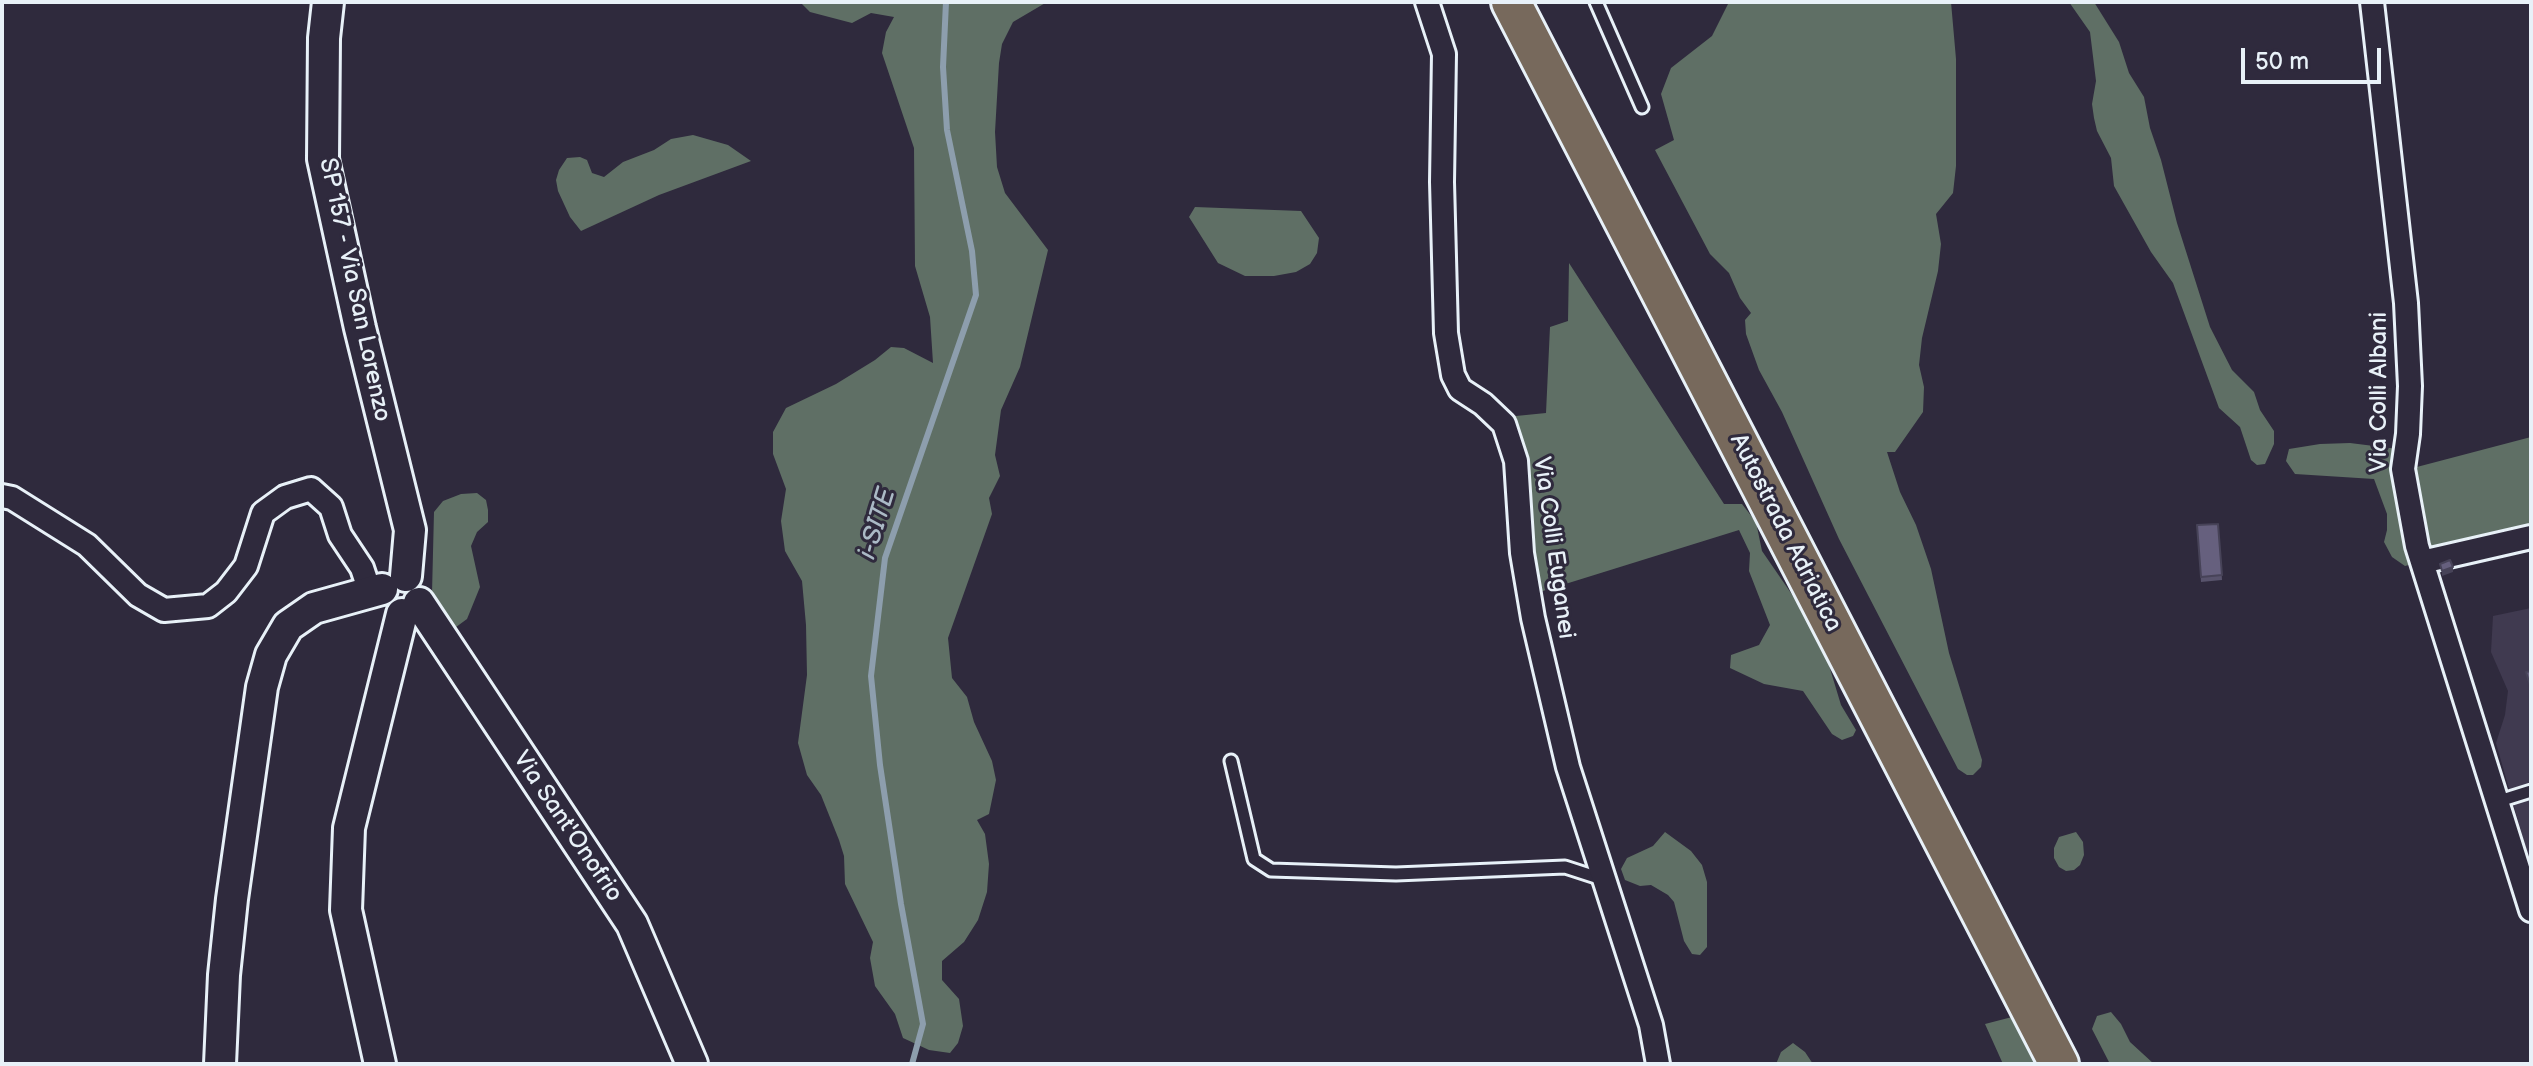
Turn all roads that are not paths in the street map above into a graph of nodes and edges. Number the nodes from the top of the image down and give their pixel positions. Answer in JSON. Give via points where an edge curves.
{"nodes":[{"id":1,"x":328,"y":2,"type":"edge"},
{"id":2,"x":1427,"y":2,"type":"edge"},
{"id":3,"x":1511,"y":2,"type":"edge"},
{"id":4,"x":1541,"y":2,"type":"edge"},
{"id":5,"x":1596,"y":2,"type":"edge"},
{"id":6,"x":2372,"y":2,"type":"edge"},
{"id":7,"x":1642,"y":107,"type":"dead end"},
{"id":8,"x":2,"y":496,"type":"edge"},
{"id":9,"x":2531,"y":537,"type":"edge"},
{"id":10,"x":2422,"y":562,"type":"junction"},
{"id":11,"x":396,"y":595,"type":"junction"},
{"id":12,"x":1231,"y":761,"type":"dead end"},
{"id":13,"x":2531,"y":791,"type":"edge"},
{"id":14,"x":2496,"y":802,"type":"junction"},
{"id":15,"x":1605,"y":880,"type":"junction"},
{"id":16,"x":2531,"y":910,"type":"edge"},
{"id":17,"x":220,"y":1064,"type":"edge"},
{"id":18,"x":380,"y":1064,"type":"edge"},
{"id":19,"x":692,"y":1064,"type":"edge"},
{"id":20,"x":1658,"y":1064,"type":"edge"},
{"id":21,"x":2059,"y":1064,"type":"edge"},
{"id":22,"x":2088,"y":1064,"type":"edge"}],
"edges":[{"from":1,"to":11,"type":"street","name":"SP 157 - Via San Lorenzo","via":[[323,159],[410,530]]},
{"from":2,"to":15,"type":"street","name":"Via Colli Euganei","via":[[1444,54],[1446,333],[1453,375],[1460,389],[1504,424],[1516,461],[1533,618],[1568,767]]},
{"from":3,"to":21,"type":"highway","name":"Autostrada Adriatica"},
{"from":4,"to":22,"type":"highway","name":"Autostrada Adriatica"},
{"from":5,"to":7,"type":"lane"},
{"from":6,"to":10,"type":"street","name":"Via Colli Albani","via":[[2406,303],[2410,386],[2403,469]]},
{"from":8,"to":11,"type":"street","via":[[87,545],[138,595],[164,610],[208,606],[226,592],[246,566],[263,513],[285,497],[311,489],[331,507],[340,535],[362,568]]},
{"from":9,"to":10,"type":"street"},
{"from":10,"to":14,"type":"street","name":"Via Colli Albani"},
{"from":11,"to":17,"type":"street","via":[[314,608],[288,626],[271,655],[232,899]]},
{"from":11,"to":18,"type":"street","name":"SP 157 - Via San Lorenzo","via":[[349,828],[346,910]]},
{"from":11,"to":19,"type":"street","name":"Via Sant'Onofrio","via":[[632,924]]},
{"from":12,"to":15,"type":"lane","via":[[1254,859],[1271,870],[1396,874],[1565,867]]},
{"from":13,"to":14,"type":"lane"},
{"from":14,"to":16,"type":"street","name":"Via Colli Albani"},
{"from":15,"to":20,"type":"street","name":"Via Colli Euganei","via":[[1651,1025]]}]}
